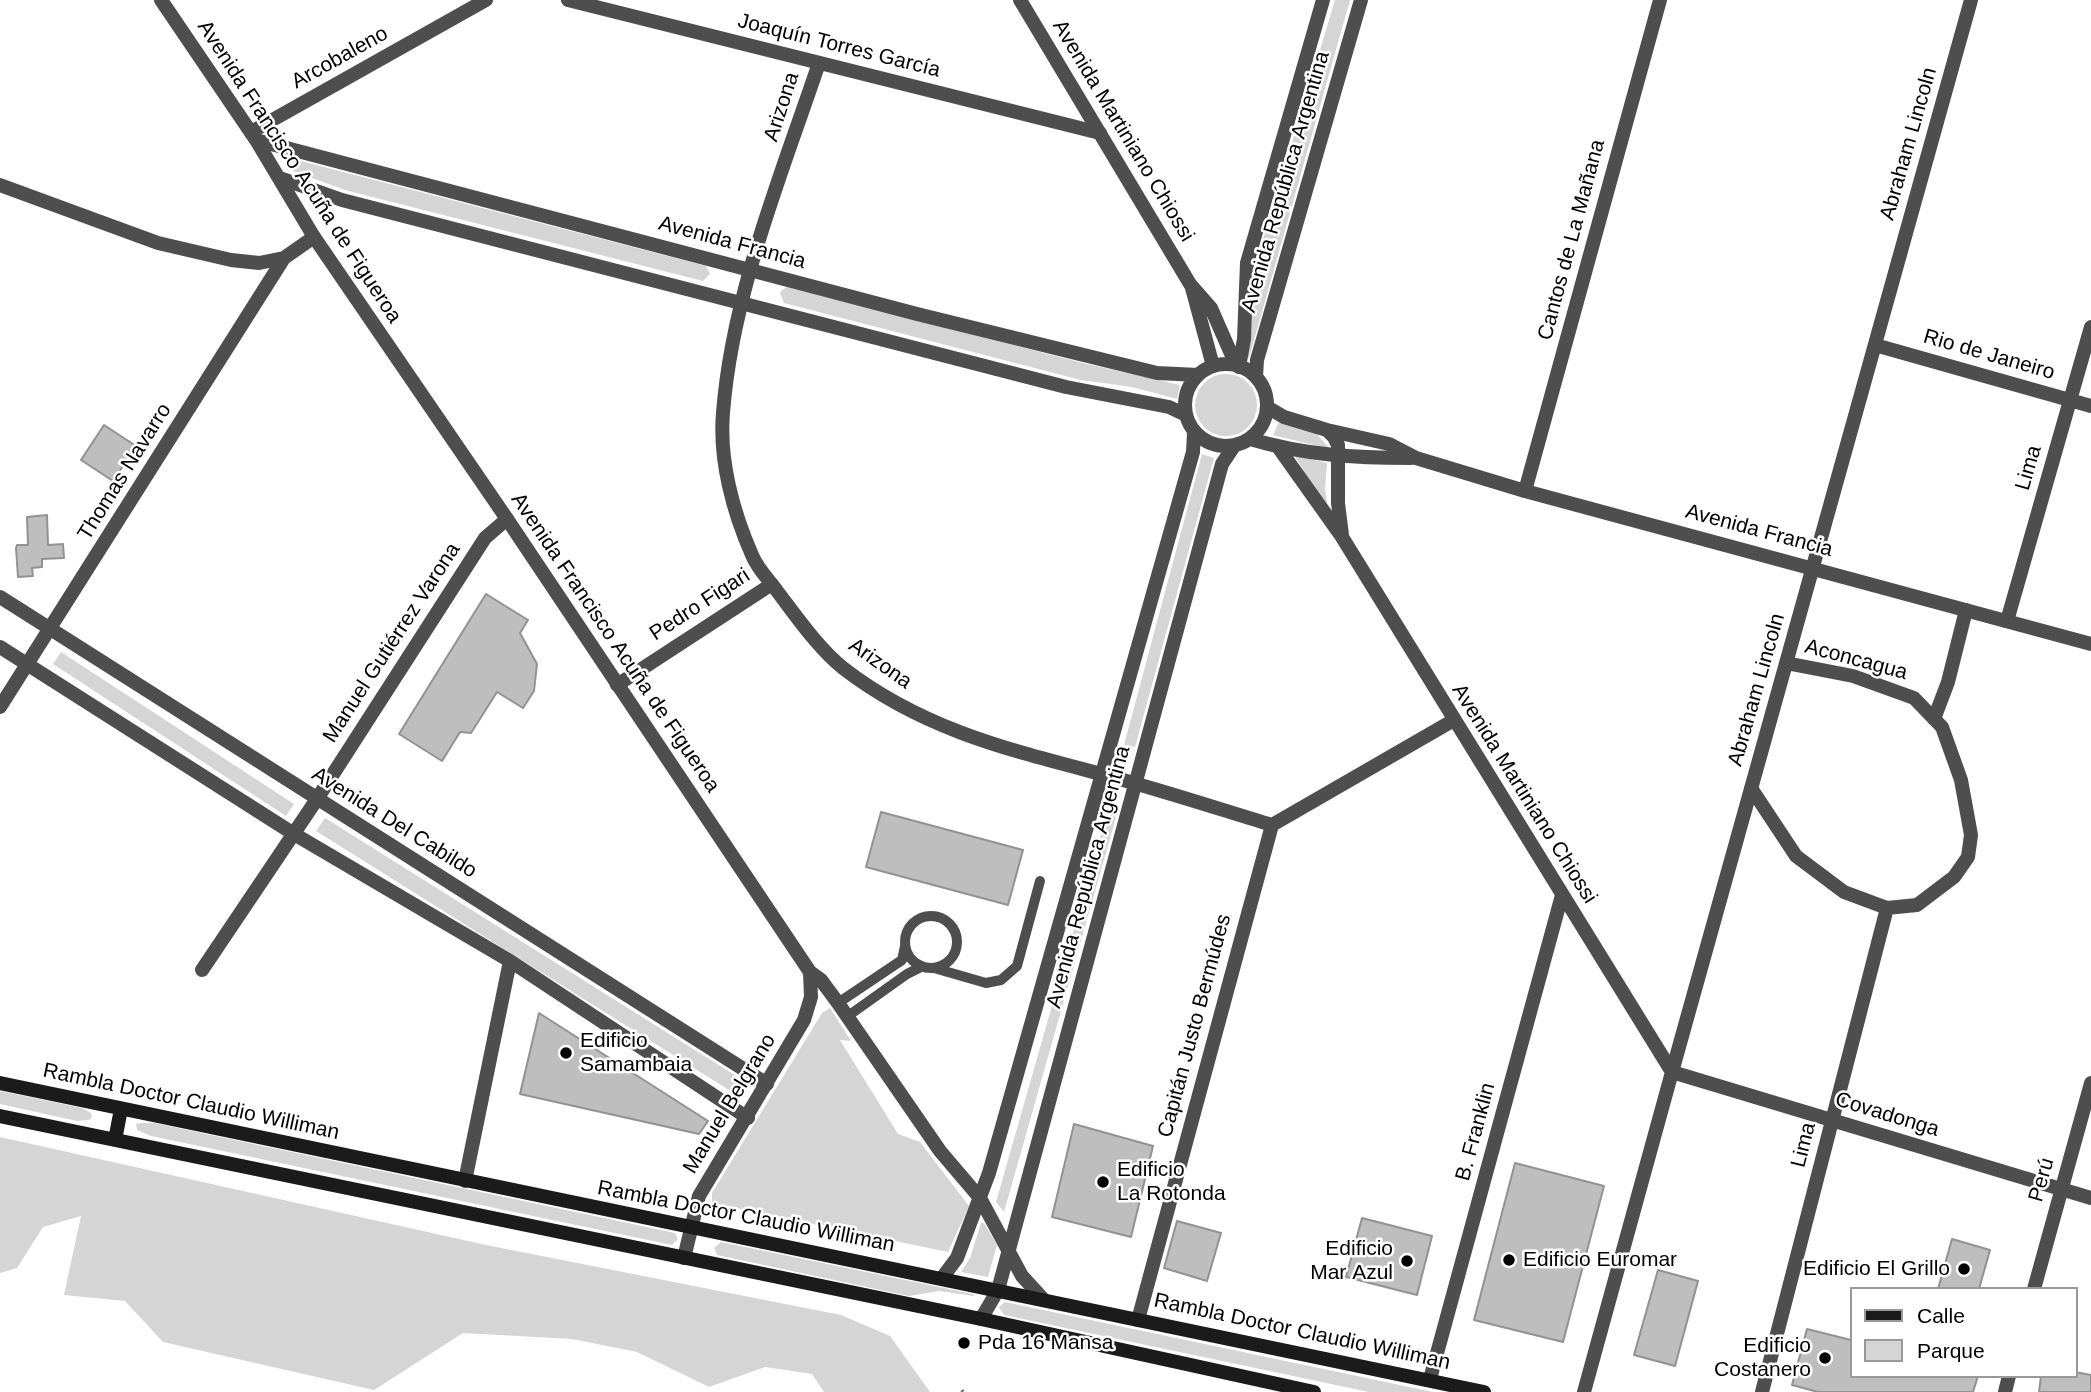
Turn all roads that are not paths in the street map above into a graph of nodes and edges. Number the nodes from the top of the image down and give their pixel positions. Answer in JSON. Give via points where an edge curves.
{"nodes":[{"id":1,"x":161,"y":0,"type":"edge"},
{"id":2,"x":486,"y":0,"type":"edge"},
{"id":3,"x":568,"y":0,"type":"edge"},
{"id":4,"x":1020,"y":0,"type":"edge"},
{"id":5,"x":1323,"y":0,"type":"edge"},
{"id":6,"x":1361,"y":0,"type":"edge"},
{"id":7,"x":1660,"y":0,"type":"edge"},
{"id":8,"x":1971,"y":0,"type":"edge"},
{"id":9,"x":819,"y":63,"type":"junction"},
{"id":10,"x":1100,"y":133,"type":"junction"},
{"id":11,"x":253,"y":136,"type":"junction"},
{"id":12,"x":280,"y":178,"type":"junction"},
{"id":13,"x":1,"y":189,"type":"edge"},
{"id":14,"x":314,"y":237,"type":"junction"},
{"id":15,"x":284,"y":258,"type":"junction"},
{"id":16,"x":751,"y":270,"type":"junction"},
{"id":17,"x":1190,"y":284,"type":"junction"},
{"id":18,"x":740,"y":304,"type":"junction"},
{"id":19,"x":2091,"y":327,"type":"edge"},
{"id":20,"x":1875,"y":345,"type":"junction"},
{"id":21,"x":1213,"y":366,"type":"junction"},
{"id":22,"x":1238,"y":366,"type":"junction"},
{"id":23,"x":1198,"y":375,"type":"junction"},
{"id":24,"x":1256,"y":377,"type":"junction"},
{"id":25,"x":2071,"y":400,"type":"junction"},
{"id":26,"x":2091,"y":406,"type":"edge"},
{"id":27,"x":1267,"y":407,"type":"junction"},
{"id":28,"x":1186,"y":415,"type":"junction"},
{"id":29,"x":1327,"y":430,"type":"junction"},
{"id":30,"x":1194,"y":432,"type":"junction"},
{"id":31,"x":1250,"y":439,"type":"junction"},
{"id":32,"x":1234,"y":446,"type":"junction"},
{"id":33,"x":1278,"y":447,"type":"junction"},
{"id":34,"x":1339,"y":457,"type":"junction"},
{"id":35,"x":1416,"y":458,"type":"junction"},
{"id":36,"x":1525,"y":491,"type":"junction"},
{"id":37,"x":507,"y":519,"type":"junction"},
{"id":38,"x":1342,"y":537,"type":"junction"},
{"id":39,"x":1813,"y":568,"type":"junction"},
{"id":40,"x":772,"y":584,"type":"junction"},
{"id":41,"x":0,"y":597,"type":"edge"},
{"id":42,"x":1966,"y":610,"type":"junction"},
{"id":43,"x":2007,"y":621,"type":"junction"},
{"id":44,"x":51,"y":629,"type":"junction"},
{"id":45,"x":2091,"y":644,"type":"edge"},
{"id":46,"x":0,"y":647,"type":"edge"},
{"id":47,"x":1786,"y":663,"type":"junction"},
{"id":48,"x":27,"y":664,"type":"junction"},
{"id":49,"x":617,"y":685,"type":"junction"},
{"id":50,"x":0,"y":707,"type":"edge"},
{"id":51,"x":1934,"y":719,"type":"junction"},
{"id":52,"x":1454,"y":720,"type":"junction"},
{"id":53,"x":1104,"y":775,"type":"junction"},
{"id":54,"x":1137,"y":784,"type":"junction"},
{"id":55,"x":1751,"y":788,"type":"junction"},
{"id":56,"x":317,"y":799,"type":"junction"},
{"id":57,"x":1272,"y":825,"type":"junction"},
{"id":58,"x":294,"y":834,"type":"junction"},
{"id":59,"x":1040,"y":881,"type":"dead end"},
{"id":60,"x":1562,"y":895,"type":"junction"},
{"id":61,"x":1887,"y":908,"type":"junction"},
{"id":62,"x":905,"y":946,"type":"junction"},
{"id":63,"x":510,"y":961,"type":"junction"},
{"id":64,"x":921,"y":967,"type":"junction"},
{"id":65,"x":934,"y":968,"type":"junction"},
{"id":66,"x":202,"y":970,"type":"dead end"},
{"id":67,"x":810,"y":972,"type":"junction"},
{"id":68,"x":838,"y":1003,"type":"junction"},
{"id":69,"x":848,"y":1016,"type":"junction"},
{"id":70,"x":1672,"y":1072,"type":"junction"},
{"id":71,"x":0,"y":1083,"type":"edge"},
{"id":72,"x":767,"y":1083,"type":"junction"},
{"id":73,"x":2091,"y":1083,"type":"edge"},
{"id":74,"x":121,"y":1109,"type":"junction"},
{"id":75,"x":0,"y":1116,"type":"edge"},
{"id":76,"x":748,"y":1118,"type":"junction"},
{"id":77,"x":1832,"y":1121,"type":"junction"},
{"id":78,"x":115,"y":1140,"type":"junction"},
{"id":79,"x":465,"y":1181,"type":"junction"},
{"id":80,"x":2061,"y":1189,"type":"junction"},
{"id":81,"x":980,"y":1198,"type":"junction"},
{"id":82,"x":2091,"y":1198,"type":"edge"},
{"id":83,"x":691,"y":1228,"type":"junction"},
{"id":84,"x":1008,"y":1250,"type":"junction"},
{"id":85,"x":684,"y":1258,"type":"junction"},
{"id":86,"x":942,"y":1278,"type":"junction"},
{"id":87,"x":2035,"y":1287,"type":"edge"},
{"id":88,"x":998,"y":1290,"type":"junction"},
{"id":89,"x":1044,"y":1299,"type":"junction"},
{"id":90,"x":981,"y":1319,"type":"junction"},
{"id":91,"x":1138,"y":1320,"type":"junction"},
{"id":92,"x":1430,"y":1379,"type":"junction"},
{"id":93,"x":1314,"y":1392,"type":"edge"},
{"id":94,"x":1484,"y":1392,"type":"edge"},
{"id":95,"x":1584,"y":1392,"type":"edge"},
{"id":96,"x":1762,"y":1392,"type":"edge"}],
"edges":[{"from":1,"to":11,"type":"street","name":"Avenida Francisco Acuña de Figueroa"},
{"from":2,"to":11,"type":"street","name":"Arcobaleno"},
{"from":3,"to":9,"type":"street","name":"Joaquín Torres García"},
{"from":4,"to":10,"type":"street","name":"Avenida Martiniano Chiossi"},
{"from":5,"to":22,"type":"street","name":"Avenida República Argentina","via":[[1247,263],[1244,339]]},
{"from":6,"to":24,"type":"street","name":"Avenida República Argentina","via":[[1257,360]]},
{"from":7,"to":36,"type":"street","name":"Cantos de La Mañana"},
{"from":8,"to":20,"type":"street","name":"Abraham Lincoln"},
{"from":9,"to":10,"type":"street","name":"Joaquín Torres García"},
{"from":9,"to":16,"type":"street","name":"Arizona"},
{"from":10,"to":17,"type":"street","name":"Avenida Martiniano Chiossi"},
{"from":11,"to":12,"type":"street","name":"Avenida Francisco Acuña de Figueroa"},
{"from":11,"to":16,"type":"street","name":"Avenida Francia"},
{"from":12,"to":14,"type":"street","name":"Avenida Francisco Acuña de Figueroa"},
{"from":12,"to":18,"type":"street","via":[[342,200]]},
{"from":13,"to":15,"type":"street","via":[[158,243],[259,264]]},
{"from":14,"to":15,"type":"street"},
{"from":14,"to":37,"type":"street","name":"Avenida Francisco Acuña de Figueroa"},
{"from":15,"to":44,"type":"street","name":"Thomas Navarro"},
{"from":16,"to":18,"type":"street","name":"Arizona"},
{"from":16,"to":23,"type":"street","name":"Avenida Francia","via":[[1157,373]]},
{"from":17,"to":21,"type":"street","name":"Avenida Martiniano Chiossi"},
{"from":17,"to":22,"type":"street","name":"Avenida Martiniano Chiossi","via":[[1212,308]]},
{"from":18,"to":28,"type":"street","via":[[1066,387],[1169,407]]},
{"from":18,"to":40,"type":"street","name":"Arizona","via":[[722,416],[726,474],[752,557]]},
{"from":19,"to":25,"type":"street","name":"Lima"},
{"from":20,"to":25,"type":"street","name":"Rio de Janeiro"},
{"from":20,"to":39,"type":"street","name":"Abraham Lincoln"},
{"from":21,"to":22,"type":"street"},
{"from":21,"to":23,"type":"street"},
{"from":22,"to":24,"type":"street"},
{"from":23,"to":28,"type":"street","via":[[1187,392]]},
{"from":24,"to":27,"type":"street","via":[[1265,391]]},
{"from":25,"to":26,"type":"street","name":"Rio de Janeiro"},
{"from":25,"to":43,"type":"street","name":"Lima"},
{"from":27,"to":29,"type":"street","name":"Avenida Francia"},
{"from":27,"to":31,"type":"street","via":[[1262,425]]},
{"from":28,"to":30,"type":"street"},
{"from":29,"to":34,"type":"street","name":"Avenida Martiniano Chiossi","via":[[1334,437]]},
{"from":29,"to":35,"type":"street","name":"Avenida Francia","via":[[1389,444]]},
{"from":30,"to":32,"type":"street","via":[[1212,444]]},
{"from":30,"to":53,"type":"street","name":"Avenida República Argentina","via":[[1194,452]]},
{"from":31,"to":32,"type":"street"},
{"from":31,"to":33,"type":"street","name":"Avenida Francia"},
{"from":32,"to":54,"type":"street","name":"Avenida República Argentina","via":[[1222,464]]},
{"from":33,"to":34,"type":"street","name":"Avenida Francia"},
{"from":33,"to":38,"type":"street","name":"Avenida Martiniano Chiossi"},
{"from":34,"to":35,"type":"street","name":"Avenida Francia"},
{"from":34,"to":38,"type":"street","name":"Avenida Martiniano Chiossi"},
{"from":35,"to":36,"type":"street","name":"Avenida Francia"},
{"from":36,"to":39,"type":"street","name":"Avenida Francia"},
{"from":37,"to":49,"type":"street","name":"Avenida Francisco Acuña de Figueroa"},
{"from":37,"to":56,"type":"street","name":"Manuel Gutiérrez Varona","via":[[485,538]]},
{"from":38,"to":52,"type":"street","name":"Avenida Martiniano Chiossi"},
{"from":39,"to":42,"type":"street","name":"Avenida Francia"},
{"from":39,"to":47,"type":"street","name":"Abraham Lincoln"},
{"from":40,"to":49,"type":"street","name":"Pedro Figari"},
{"from":40,"to":53,"type":"street","name":"Arizona","via":[[841,666],[893,701],[949,729],[1014,752]]},
{"from":41,"to":44,"type":"street","name":"Avenida Del Cabildo"},
{"from":42,"to":43,"type":"street","name":"Avenida Francia"},
{"from":42,"to":51,"type":"street"},
{"from":43,"to":45,"type":"street","name":"Avenida Francia"},
{"from":44,"to":48,"type":"street","name":"Thomas Navarro"},
{"from":44,"to":56,"type":"street","name":"Avenida Del Cabildo"},
{"from":46,"to":48,"type":"street"},
{"from":47,"to":51,"type":"street","name":"Aconcagua","via":[[1853,676],[1914,698]]},
{"from":47,"to":55,"type":"street","name":"Abraham Lincoln"},
{"from":48,"to":50,"type":"street","name":"Thomas Navarro"},
{"from":48,"to":58,"type":"street"},
{"from":49,"to":67,"type":"street","name":"Avenida Francisco Acuña de Figueroa"},
{"from":51,"to":61,"type":"street","name":"Aconcagua","via":[[1942,727],[1961,780],[1971,835],[1968,857],[1954,877],[1917,905]]},
{"from":52,"to":57,"type":"street"},
{"from":52,"to":60,"type":"street","name":"Avenida Martiniano Chiossi"},
{"from":53,"to":54,"type":"street","name":"Arizona"},
{"from":53,"to":81,"type":"street","name":"Avenida República Argentina"},
{"from":54,"to":57,"type":"street","name":"Arizona"},
{"from":54,"to":84,"type":"street","name":"Avenida República Argentina"},
{"from":55,"to":61,"type":"street","via":[[1796,856],[1844,892]]},
{"from":55,"to":70,"type":"street","name":"Abraham Lincoln"},
{"from":56,"to":58,"type":"street","name":"Manuel Gutiérrez Varona"},
{"from":56,"to":72,"type":"street","name":"Avenida Del Cabildo"},
{"from":57,"to":91,"type":"street","name":"Capitán Justo Bermúdes"},
{"from":58,"to":63,"type":"street"},
{"from":58,"to":66,"type":"street","name":"Manuel Gutiérrez Varona"},
{"from":59,"to":65,"type":"lane","via":[[1017,966],[1001,981],[986,983]]},
{"from":60,"to":70,"type":"street","name":"Avenida Martiniano Chiossi"},
{"from":60,"to":92,"type":"street","name":"B. Franklin"},
{"from":61,"to":77,"type":"street","name":"Lima"},
{"from":62,"to":64,"type":"lane"},
{"from":62,"to":65,"type":"lane","via":[[907,932],[928,916],[952,926],[955,952],[947,963]]},
{"from":62,"to":68,"type":"lane","via":[[902,960]]},
{"from":63,"to":76,"type":"street"},
{"from":63,"to":79,"type":"street"},
{"from":64,"to":65,"type":"lane"},
{"from":64,"to":69,"type":"lane"},
{"from":67,"to":68,"type":"street","name":"Avenida Francisco Acuña de Figueroa"},
{"from":67,"to":72,"type":"street","name":"Manuel Belgrano","via":[[811,997],[804,1020]]},
{"from":68,"to":69,"type":"street","name":"Avenida Francisco Acuña de Figueroa"},
{"from":69,"to":81,"type":"street","name":"Avenida Francisco Acuña de Figueroa","via":[[940,1151]]},
{"from":70,"to":77,"type":"street","name":"Covadonga"},
{"from":70,"to":95,"type":"street","name":"Abraham Lincoln"},
{"from":71,"to":74,"type":"main road","name":"Rambla Doctor Claudio Williman"},
{"from":72,"to":76,"type":"street","name":"Manuel Belgrano"},
{"from":73,"to":80,"type":"street","name":"Perú"},
{"from":74,"to":78,"type":"main road"},
{"from":74,"to":79,"type":"main road","name":"Rambla Doctor Claudio Williman"},
{"from":75,"to":78,"type":"main road"},
{"from":76,"to":83,"type":"street","name":"Manuel Belgrano","via":[[699,1196]]},
{"from":77,"to":80,"type":"street","name":"Covadonga"},
{"from":77,"to":96,"type":"street","name":"Lima"},
{"from":78,"to":85,"type":"main road"},
{"from":79,"to":83,"type":"main road","name":"Rambla Doctor Claudio Williman"},
{"from":80,"to":82,"type":"street","name":"Covadonga"},
{"from":80,"to":87,"type":"street","name":"Perú"},
{"from":81,"to":84,"type":"street","name":"Avenida Francisco Acuña de Figueroa"},
{"from":81,"to":86,"type":"street","name":"Avenida República Argentina","via":[[957,1258]]},
{"from":83,"to":85,"type":"street","name":"Manuel Belgrano"},
{"from":83,"to":86,"type":"main road","name":"Rambla Doctor Claudio Williman"},
{"from":84,"to":88,"type":"street","name":"Avenida República Argentina"},
{"from":84,"to":89,"type":"street","name":"Avenida Francisco Acuña de Figueroa","via":[[1022,1276]]},
{"from":85,"to":90,"type":"main road"},
{"from":86,"to":88,"type":"main road","name":"Rambla Doctor Claudio Williman"},
{"from":88,"to":89,"type":"main road","name":"Rambla Doctor Claudio Williman"},
{"from":88,"to":90,"type":"street","name":"Avenida República Argentina"},
{"from":89,"to":91,"type":"main road","name":"Rambla Doctor Claudio Williman"},
{"from":90,"to":93,"type":"main road"},
{"from":91,"to":92,"type":"main road","name":"Rambla Doctor Claudio Williman"},
{"from":92,"to":94,"type":"main road","name":"Rambla Doctor Claudio Williman"}]}
